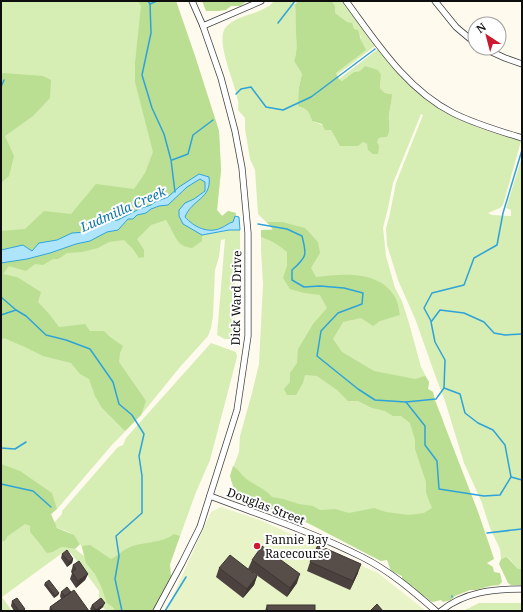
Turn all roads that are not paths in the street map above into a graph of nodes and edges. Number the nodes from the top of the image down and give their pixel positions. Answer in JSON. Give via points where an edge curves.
{"nodes":[{"id":1,"x":192,"y":1,"type":"edge"},
{"id":2,"x":261,"y":1,"type":"edge"},
{"id":3,"x":346,"y":1,"type":"edge"},
{"id":4,"x":435,"y":1,"type":"edge"},
{"id":5,"x":203,"y":26,"type":"junction"},
{"id":6,"x":467,"y":36,"type":"edge"},
{"id":7,"x":501,"y":56,"type":"edge"},
{"id":8,"x":522,"y":64,"type":"edge"},
{"id":9,"x":522,"y":138,"type":"edge"},
{"id":10,"x":210,"y":496,"type":"junction"},
{"id":11,"x":522,"y":589,"type":"edge"},
{"id":12,"x":156,"y":611,"type":"edge"},
{"id":13,"x":436,"y":611,"type":"edge"},
{"id":14,"x":441,"y":611,"type":"edge"}],
"edges":[{"from":1,"to":5,"type":"street","name":"Dick Ward Drive"},
{"from":2,"to":5,"type":"street"},
{"from":3,"to":9,"type":"street","via":[[389,58],[428,97],[469,121]]},
{"from":4,"to":6,"type":"street"},
{"from":5,"to":10,"type":"street","name":"Dick Ward Drive","via":[[221,78],[235,131],[242,168],[248,233],[248,336],[237,410]]},
{"from":7,"to":8,"type":"street"},
{"from":10,"to":12,"type":"street","name":"Dick Ward Drive","via":[[200,527]]},
{"from":10,"to":13,"type":"street","name":"Douglas Street","via":[[363,557],[402,582]]},
{"from":11,"to":14,"type":"street","via":[[476,593],[452,602]]}]}
